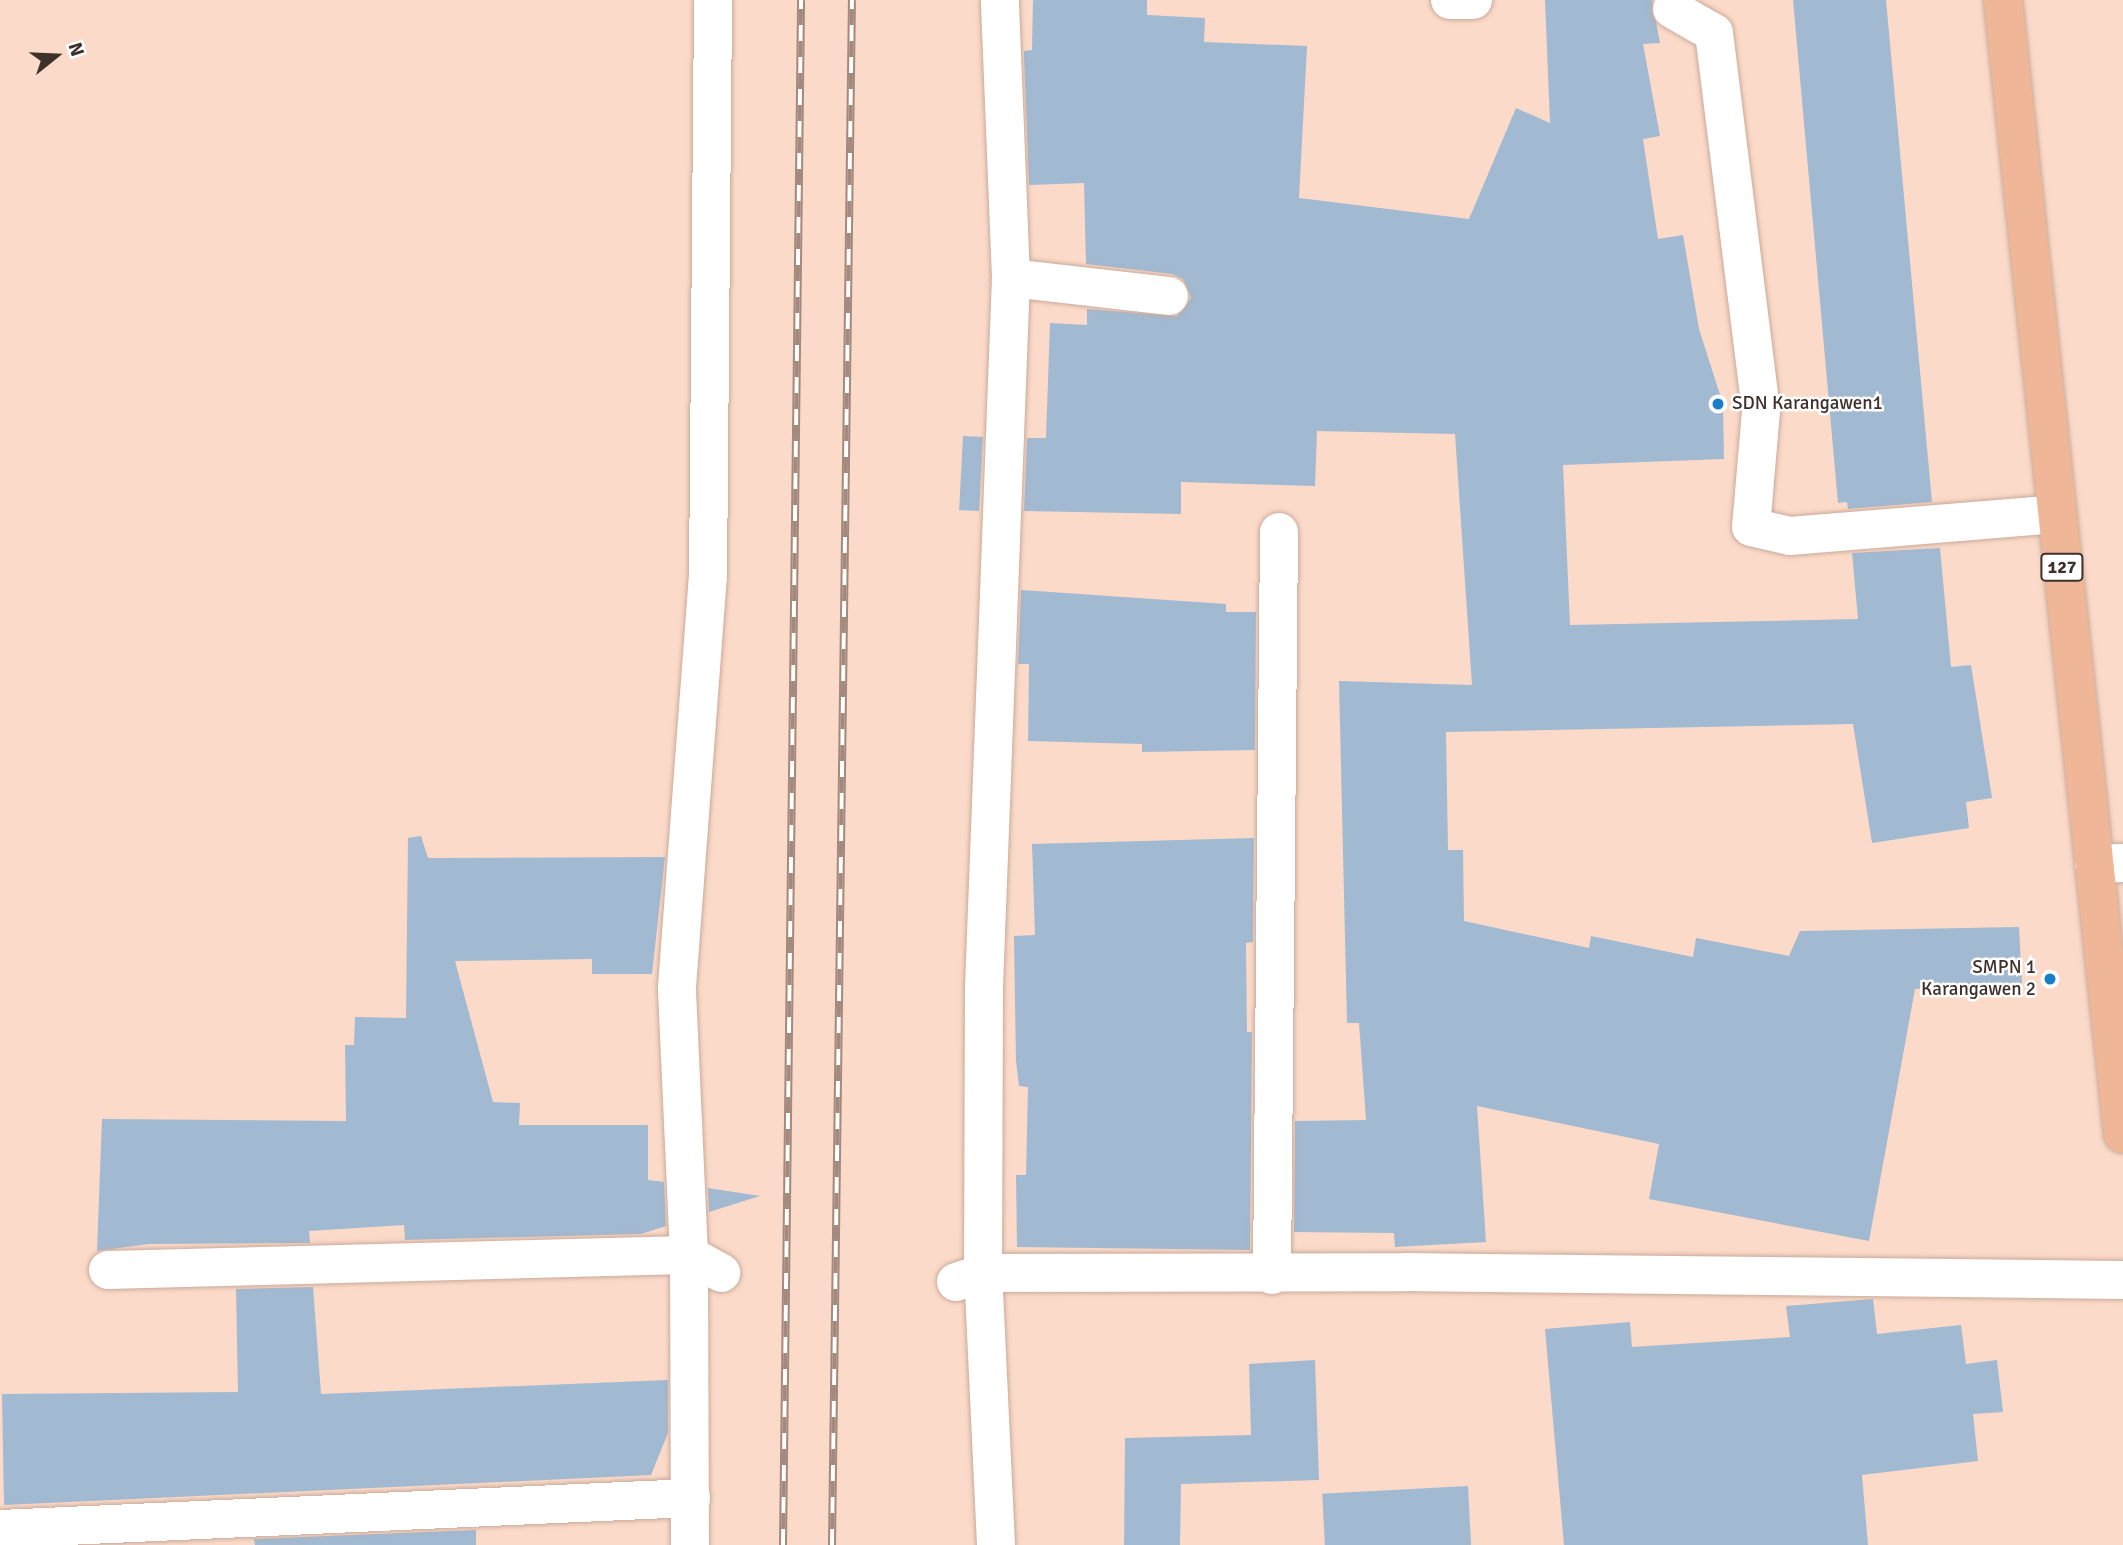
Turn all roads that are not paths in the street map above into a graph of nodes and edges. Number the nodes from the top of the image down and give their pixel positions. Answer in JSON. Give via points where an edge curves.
{"nodes":[{"id":1,"x":713,"y":0,"type":"edge"},
{"id":2,"x":1000,"y":0,"type":"edge"},
{"id":3,"x":1450,"y":0,"type":"edge"},
{"id":4,"x":1473,"y":0,"type":"edge"},
{"id":5,"x":2003,"y":0,"type":"edge"},
{"id":6,"x":1672,"y":9,"type":"dead end"},
{"id":7,"x":1011,"y":278,"type":"junction"},
{"id":8,"x":1169,"y":296,"type":"dead end"},
{"id":9,"x":2056,"y":514,"type":"junction"},
{"id":10,"x":1279,"y":532,"type":"dead end"},
{"id":11,"x":2108,"y":863,"type":"edge"},
{"id":12,"x":2123,"y":1134,"type":"edge"},
{"id":13,"x":689,"y":1255,"type":"junction"},
{"id":14,"x":108,"y":1270,"type":"dead end"},
{"id":15,"x":721,"y":1273,"type":"dead end"},
{"id":16,"x":1272,"y":1275,"type":"junction"},
{"id":17,"x":970,"y":1278,"type":"junction"},
{"id":18,"x":2123,"y":1280,"type":"edge"},
{"id":19,"x":691,"y":1498,"type":"junction"},
{"id":20,"x":0,"y":1528,"type":"edge"},
{"id":21,"x":690,"y":1545,"type":"edge"},
{"id":22,"x":996,"y":1545,"type":"edge"}],
"edges":[{"from":1,"to":13,"type":"street","via":[[708,577],[677,987]]},
{"from":2,"to":7,"type":"street"},
{"from":3,"to":4,"type":"street"},
{"from":5,"to":9,"type":"main road","number":"127"},
{"from":6,"to":9,"type":"street","via":[[1714,33],[1761,411],[1751,527],[1790,537]]},
{"from":7,"to":8,"type":"street"},
{"from":7,"to":17,"type":"street"},
{"from":9,"to":11,"type":"main road","number":"127"},
{"from":10,"to":16,"type":"street"},
{"from":11,"to":12,"type":"main road","number":"127"},
{"from":13,"to":14,"type":"street"},
{"from":13,"to":15,"type":"street"},
{"from":13,"to":19,"type":"street"},
{"from":16,"to":17,"type":"street"},
{"from":16,"to":18,"type":"street"},
{"from":17,"to":22,"type":"street"},
{"from":19,"to":20,"type":"street"},
{"from":19,"to":21,"type":"street"}]}
